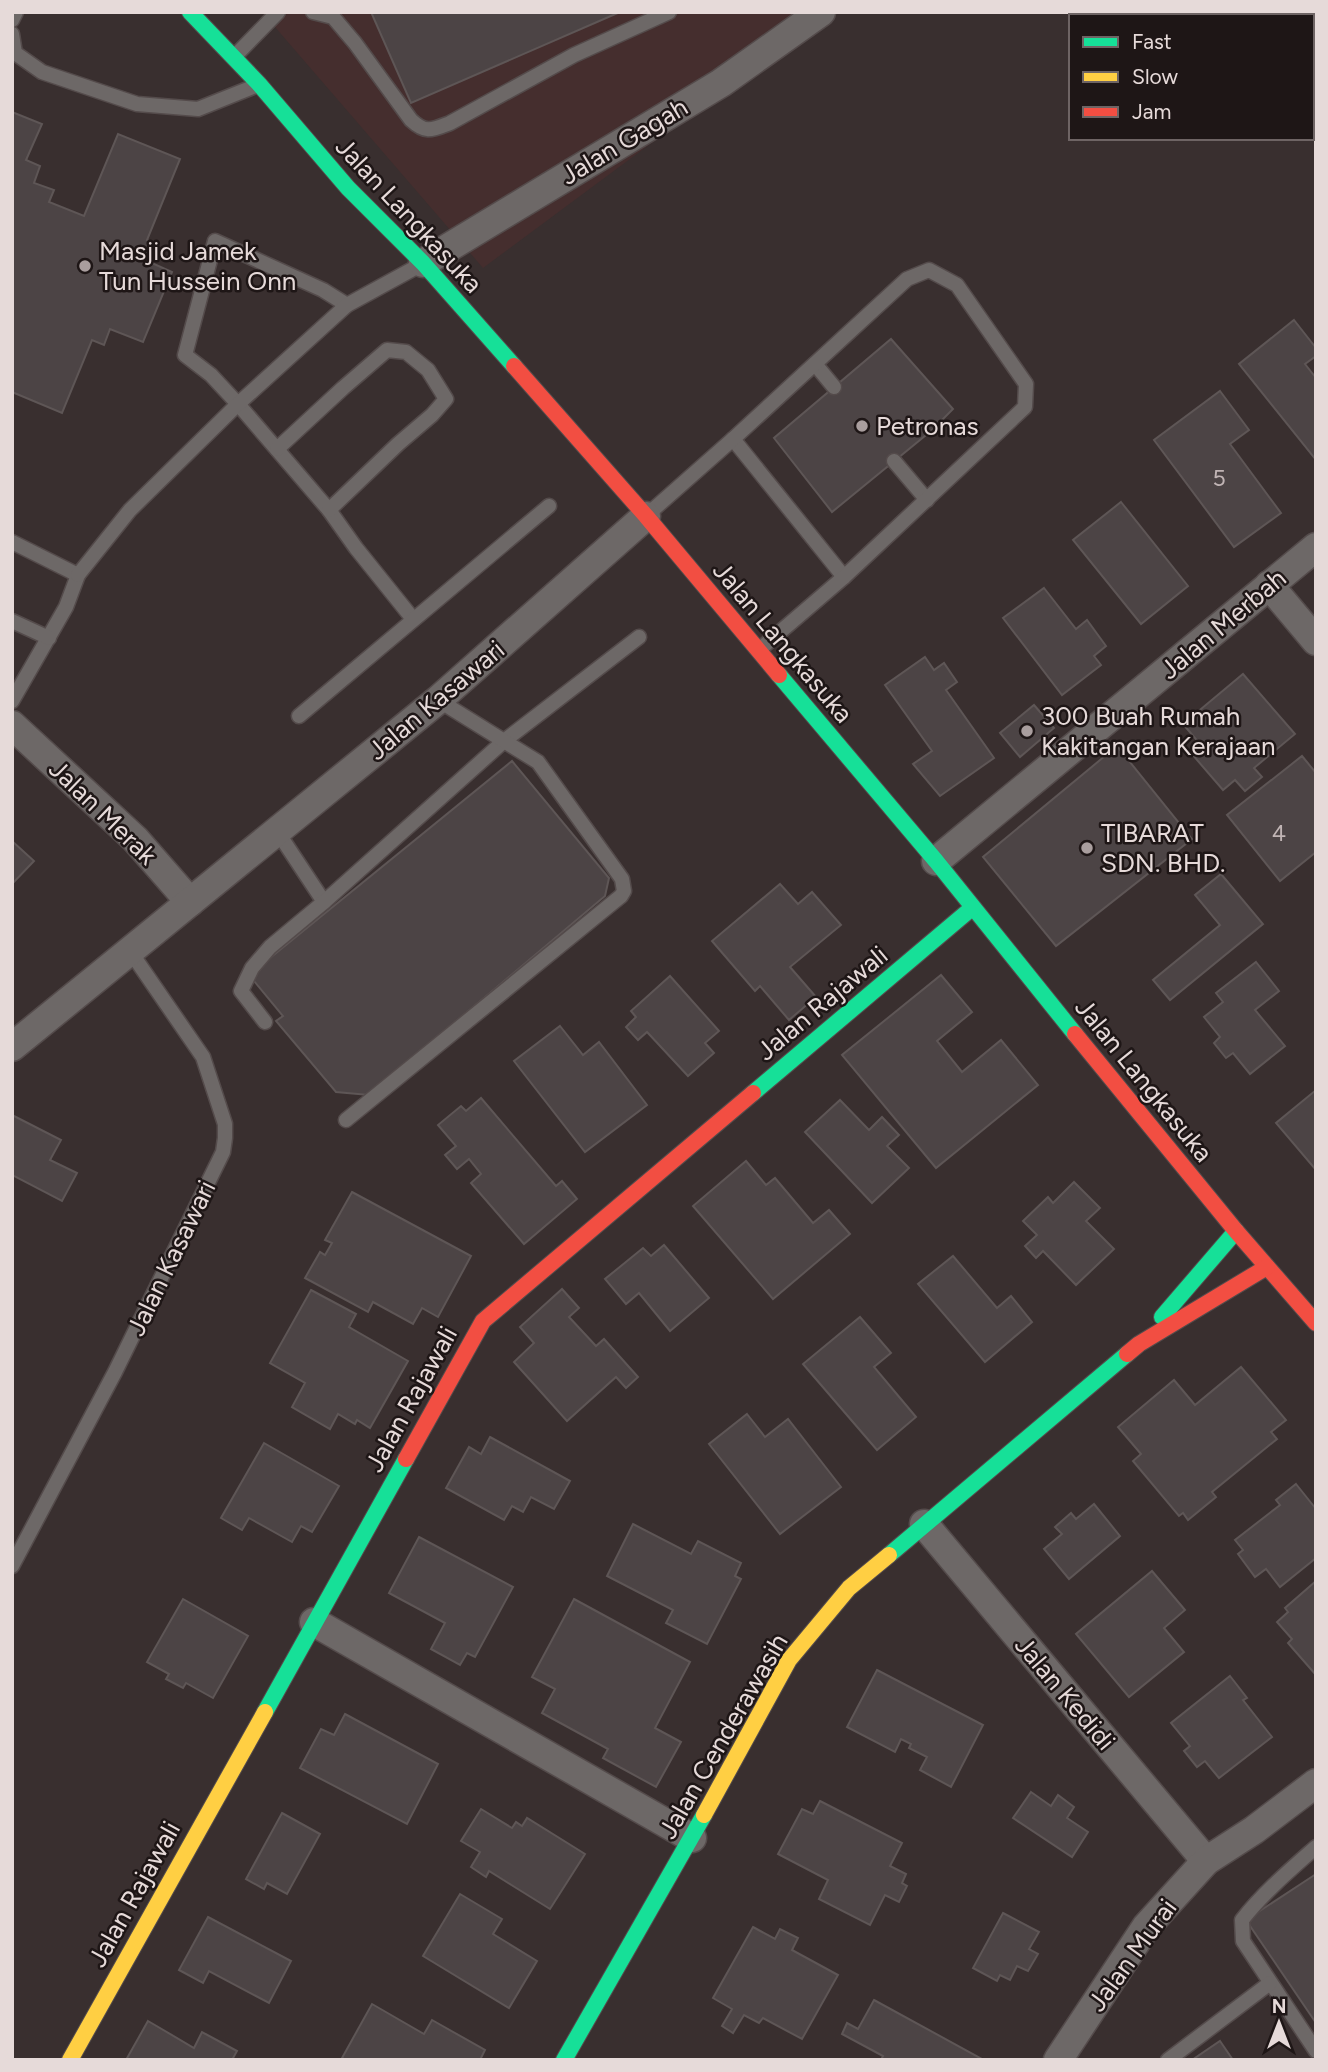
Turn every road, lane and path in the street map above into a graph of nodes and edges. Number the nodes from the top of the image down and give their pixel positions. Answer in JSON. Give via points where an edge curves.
{"nodes":[{"id":1,"x":16,"y":12,"type":"edge"},
{"id":2,"x":190,"y":12,"type":"edge"},
{"id":3,"x":278,"y":12,"type":"edge"},
{"id":4,"x":313,"y":12,"type":"edge"},
{"id":5,"x":669,"y":12,"type":"edge"},
{"id":6,"x":821,"y":12,"type":"edge"},
{"id":7,"x":12,"y":20,"type":"edge"},
{"id":8,"x":12,"y":34,"type":"edge"},
{"id":9,"x":233,"y":57,"type":"junction"},
{"id":10,"x":259,"y":84,"type":"junction"},
{"id":11,"x":423,"y":263,"type":"junction"},
{"id":12,"x":347,"y":305,"type":"junction"},
{"id":13,"x":814,"y":364,"type":"junction"},
{"id":14,"x":834,"y":387,"type":"dead end"},
{"id":15,"x":238,"y":404,"type":"junction"},
{"id":16,"x":733,"y":439,"type":"junction"},
{"id":17,"x":277,"y":449,"type":"junction"},
{"id":18,"x":894,"y":461,"type":"dead end"},
{"id":19,"x":928,"y":500,"type":"junction"},
{"id":20,"x":549,"y":506,"type":"dead end"},
{"id":21,"x":329,"y":510,"type":"junction"},
{"id":22,"x":646,"y":516,"type":"junction"},
{"id":23,"x":12,"y":542,"type":"edge"},
{"id":24,"x":1316,"y":547,"type":"edge"},
{"id":25,"x":78,"y":575,"type":"junction"},
{"id":26,"x":844,"y":577,"type":"junction"},
{"id":27,"x":1269,"y":585,"type":"junction"},
{"id":28,"x":413,"y":619,"type":"junction"},
{"id":29,"x":12,"y":621,"type":"edge"},
{"id":30,"x":639,"y":637,"type":"dead end"},
{"id":31,"x":49,"y":638,"type":"junction"},
{"id":32,"x":1316,"y":641,"type":"edge"},
{"id":33,"x":759,"y":650,"type":"junction"},
{"id":34,"x":438,"y":700,"type":"junction"},
{"id":35,"x":12,"y":702,"type":"edge"},
{"id":36,"x":299,"y":716,"type":"dead end"},
{"id":37,"x":12,"y":724,"type":"edge"},
{"id":38,"x":504,"y":741,"type":"junction"},
{"id":39,"x":277,"y":831,"type":"junction"},
{"id":40,"x":936,"y":861,"type":"junction"},
{"id":41,"x":190,"y":902,"type":"junction"},
{"id":42,"x":324,"y":902,"type":"junction"},
{"id":43,"x":972,"y":908,"type":"junction"},
{"id":44,"x":130,"y":951,"type":"junction"},
{"id":45,"x":265,"y":1022,"type":"dead end"},
{"id":46,"x":12,"y":1047,"type":"edge"},
{"id":47,"x":346,"y":1120,"type":"dead end"},
{"id":48,"x":1237,"y":1231,"type":"junction"},
{"id":49,"x":1267,"y":1267,"type":"junction"},
{"id":50,"x":1316,"y":1323,"type":"edge"},
{"id":51,"x":1139,"y":1344,"type":"junction"},
{"id":52,"x":923,"y":1524,"type":"junction"},
{"id":53,"x":12,"y":1566,"type":"edge"},
{"id":54,"x":314,"y":1622,"type":"junction"},
{"id":55,"x":1316,"y":1783,"type":"edge"},
{"id":56,"x":692,"y":1838,"type":"junction"},
{"id":57,"x":1316,"y":1847,"type":"edge"},
{"id":58,"x":1206,"y":1861,"type":"junction"},
{"id":59,"x":1270,"y":1983,"type":"junction"},
{"id":60,"x":1316,"y":2051,"type":"edge"},
{"id":61,"x":70,"y":2060,"type":"edge"},
{"id":62,"x":564,"y":2060,"type":"edge"},
{"id":63,"x":1058,"y":2060,"type":"edge"},
{"id":64,"x":1168,"y":2060,"type":"edge"}],
"edges":[{"from":1,"to":7,"type":"lane"},
{"from":2,"to":9,"type":"street","name":"Jalan Langkasuka"},
{"from":3,"to":9,"type":"lane"},
{"from":4,"to":5,"type":"lane","via":[[333,17],[421,129],[450,123],[574,55]]},
{"from":6,"to":11,"type":"street","name":"Jalan Gagah","via":[[721,83]]},
{"from":8,"to":10,"type":"lane","via":[[15,53],[41,72],[136,104],[198,109]]},
{"from":9,"to":10,"type":"street","name":"Jalan Langkasuka"},
{"from":10,"to":11,"type":"street","name":"Jalan Langkasuka","via":[[348,188]]},
{"from":11,"to":12,"type":"lane"},
{"from":11,"to":22,"type":"street","name":"Jalan Langkasuka"},
{"from":12,"to":15,"type":"lane"},
{"from":12,"to":15,"type":"lane","via":[[215,241],[185,355]]},
{"from":13,"to":14,"type":"lane"},
{"from":13,"to":16,"type":"lane","name":"Jalan Kasawari"},
{"from":13,"to":19,"type":"lane","name":"Jalan Kasawari","via":[[907,279],[929,270],[957,285],[1026,384],[1025,407]]},
{"from":15,"to":17,"type":"lane"},
{"from":15,"to":25,"type":"lane","via":[[130,510]]},
{"from":16,"to":22,"type":"lane","name":"Jalan Kasawari"},
{"from":16,"to":26,"type":"lane"},
{"from":17,"to":21,"type":"lane"},
{"from":17,"to":21,"type":"lane","via":[[387,350],[406,352],[428,370],[446,399]]},
{"from":18,"to":19,"type":"lane"},
{"from":19,"to":26,"type":"lane"},
{"from":20,"to":28,"type":"lane"},
{"from":21,"to":28,"type":"lane"},
{"from":22,"to":33,"type":"street","name":"Jalan Langkasuka"},
{"from":22,"to":34,"type":"street","name":"Jalan Kasawari"},
{"from":23,"to":25,"type":"lane"},
{"from":24,"to":27,"type":"street","name":"Jalan Merbah"},
{"from":25,"to":31,"type":"lane"},
{"from":26,"to":33,"type":"lane"},
{"from":27,"to":32,"type":"street"},
{"from":27,"to":40,"type":"street","name":"Jalan Merbah"},
{"from":28,"to":36,"type":"lane"},
{"from":29,"to":31,"type":"lane"},
{"from":30,"to":38,"type":"lane"},
{"from":31,"to":35,"type":"lane"},
{"from":33,"to":40,"type":"street","name":"Jalan Langkasuka"},
{"from":34,"to":38,"type":"lane"},
{"from":34,"to":39,"type":"street","name":"Jalan Kasawari"},
{"from":37,"to":41,"type":"street","name":"Jalan Merak","via":[[135,839]]},
{"from":38,"to":42,"type":"lane"},
{"from":38,"to":47,"type":"lane","via":[[538,762],[622,878],[624,891]]},
{"from":39,"to":41,"type":"street","name":"Jalan Kasawari"},
{"from":39,"to":42,"type":"lane"},
{"from":40,"to":43,"type":"street","name":"Jalan Langkasuka"},
{"from":41,"to":44,"type":"street","name":"Jalan Kasawari"},
{"from":42,"to":45,"type":"lane","via":[[270,947],[240,991]]},
{"from":43,"to":48,"type":"street","name":"Jalan Langkasuka"},
{"from":43,"to":54,"type":"street","name":"Jalan Rajawali","via":[[483,1321]]},
{"from":44,"to":46,"type":"street","name":"Jalan Kasawari"},
{"from":44,"to":53,"type":"lane","name":"Jalan Kasawari","via":[[203,1057],[225,1124],[223,1152],[115,1372]]},
{"from":48,"to":49,"type":"street","name":"Jalan Langkasuka"},
{"from":48,"to":51,"type":"street","name":"Jalan Cenderawasih"},
{"from":49,"to":50,"type":"street","name":"Jalan Langkasuka"},
{"from":49,"to":51,"type":"street","name":"Jalan Cenderawasih"},
{"from":51,"to":52,"type":"street","name":"Jalan Cenderawasih"},
{"from":52,"to":56,"type":"street","name":"Jalan Cenderawasih","via":[[849,1588],[789,1660]]},
{"from":52,"to":58,"type":"street","name":"Jalan Kedidi"},
{"from":54,"to":56,"type":"street"},
{"from":54,"to":61,"type":"street","name":"Jalan Rajawali"},
{"from":55,"to":58,"type":"street","name":"Jalan Murai"},
{"from":56,"to":62,"type":"street","name":"Jalan Cenderawasih"},
{"from":57,"to":59,"type":"lane","via":[[1241,1920],[1243,1941]]},
{"from":58,"to":63,"type":"street","name":"Jalan Murai","via":[[1146,1927]]},
{"from":59,"to":60,"type":"lane"},
{"from":59,"to":64,"type":"lane"}]}
